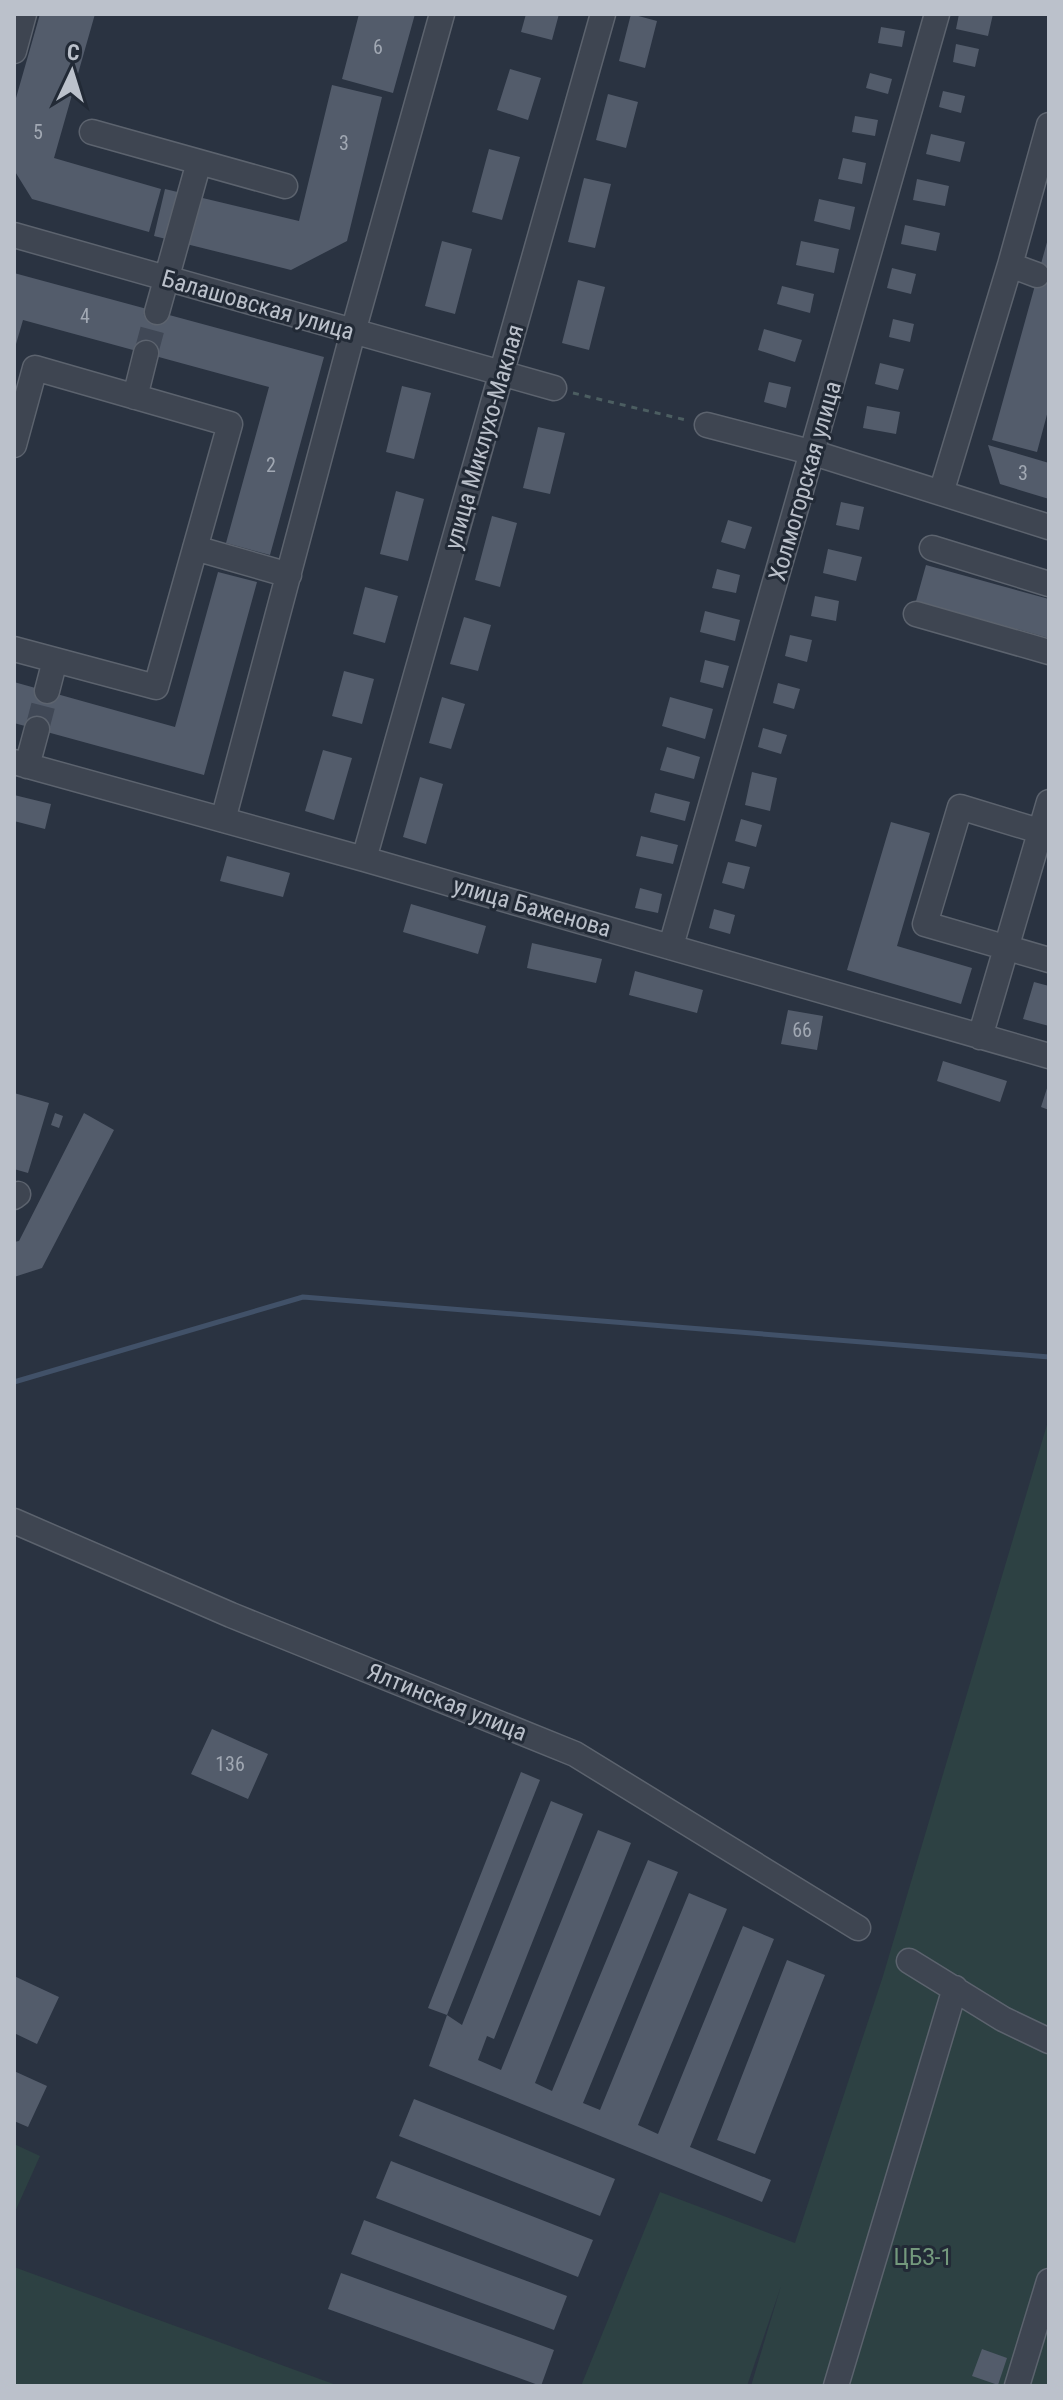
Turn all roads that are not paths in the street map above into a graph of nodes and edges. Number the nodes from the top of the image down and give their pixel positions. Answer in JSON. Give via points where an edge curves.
{"nodes":[{"id":1,"x":24,"y":14,"type":"edge"},
{"id":2,"x":442,"y":14,"type":"edge"},
{"id":3,"x":603,"y":14,"type":"edge"},
{"id":4,"x":937,"y":14,"type":"edge"},
{"id":5,"x":14,"y":51,"type":"edge"},
{"id":6,"x":1049,"y":125,"type":"edge"},
{"id":7,"x":92,"y":132,"type":"dead end"},
{"id":8,"x":199,"y":162,"type":"junction"},
{"id":9,"x":285,"y":186,"type":"dead end"},
{"id":10,"x":14,"y":235,"type":"edge"},
{"id":11,"x":1010,"y":265,"type":"junction"},
{"id":12,"x":1037,"y":275,"type":"dead end"},
{"id":13,"x":166,"y":278,"type":"junction"},
{"id":14,"x":157,"y":312,"type":"tunnel mouth"},
{"id":15,"x":353,"y":332,"type":"junction"},
{"id":16,"x":146,"y":353,"type":"tunnel mouth"},
{"id":17,"x":501,"y":375,"type":"junction"},
{"id":18,"x":554,"y":388,"type":"road end"},
{"id":19,"x":135,"y":397,"type":"junction"},
{"id":20,"x":707,"y":425,"type":"road end"},
{"id":21,"x":14,"y":445,"type":"edge"},
{"id":22,"x":814,"y":453,"type":"junction"},
{"id":23,"x":941,"y":493,"type":"junction"},
{"id":24,"x":1049,"y":527,"type":"edge"},
{"id":25,"x":195,"y":548,"type":"junction"},
{"id":26,"x":932,"y":548,"type":"dead end"},
{"id":27,"x":289,"y":575,"type":"junction"},
{"id":28,"x":1049,"y":584,"type":"edge"},
{"id":29,"x":916,"y":614,"type":"dead end"},
{"id":30,"x":14,"y":649,"type":"edge"},
{"id":31,"x":1049,"y":652,"type":"edge"},
{"id":32,"x":55,"y":660,"type":"junction"},
{"id":33,"x":47,"y":691,"type":"tunnel mouth"},
{"id":34,"x":37,"y":729,"type":"tunnel mouth"},
{"id":35,"x":20,"y":764,"type":"edge"},
{"id":36,"x":1049,"y":802,"type":"edge"},
{"id":37,"x":223,"y":820,"type":"junction"},
{"id":38,"x":1045,"y":833,"type":"edge"},
{"id":39,"x":364,"y":859,"type":"junction"},
{"id":40,"x":671,"y":946,"type":"junction"},
{"id":41,"x":1006,"y":948,"type":"junction"},
{"id":42,"x":1049,"y":960,"type":"edge"},
{"id":43,"x":980,"y":1037,"type":"junction"},
{"id":44,"x":1049,"y":1056,"type":"edge"},
{"id":45,"x":14,"y":1521,"type":"edge"},
{"id":46,"x":858,"y":1928,"type":"dead end"},
{"id":47,"x":909,"y":1961,"type":"dead end"},
{"id":48,"x":955,"y":1988,"type":"junction"},
{"id":49,"x":1049,"y":2041,"type":"edge"},
{"id":50,"x":1049,"y":2281,"type":"edge"},
{"id":51,"x":836,"y":2386,"type":"edge"},
{"id":52,"x":1017,"y":2386,"type":"edge"}],
"edges":[{"from":1,"to":5,"type":"street"},
{"from":2,"to":15,"type":"street"},
{"from":3,"to":17,"type":"street","name":"улица Миклухо-Маклая"},
{"from":4,"to":22,"type":"street","name":"Холмогорская улица"},
{"from":6,"to":11,"type":"street"},
{"from":7,"to":8,"type":"street"},
{"from":8,"to":9,"type":"street"},
{"from":8,"to":13,"type":"street"},
{"from":10,"to":13,"type":"street","name":"Балашовская улица"},
{"from":11,"to":12,"type":"street"},
{"from":11,"to":23,"type":"street"},
{"from":13,"to":14,"type":"street"},
{"from":13,"to":15,"type":"street","name":"Балашовская улица"},
{"from":15,"to":17,"type":"street","name":"Балашовская улица"},
{"from":15,"to":27,"type":"street"},
{"from":16,"to":19,"type":"street"},
{"from":17,"to":18,"type":"street","name":"Балашовская улица"},
{"from":17,"to":39,"type":"street","name":"улица Миклухо-Маклая"},
{"from":19,"to":21,"type":"street","via":[[35,368]]},
{"from":19,"to":25,"type":"street","via":[[230,424]]},
{"from":20,"to":22,"type":"street"},
{"from":22,"to":23,"type":"street"},
{"from":22,"to":40,"type":"street","name":"Холмогорская улица"},
{"from":23,"to":24,"type":"street"},
{"from":25,"to":27,"type":"street"},
{"from":25,"to":32,"type":"street","via":[[156,687]]},
{"from":26,"to":28,"type":"street"},
{"from":27,"to":37,"type":"street"},
{"from":29,"to":31,"type":"street"},
{"from":30,"to":32,"type":"street"},
{"from":32,"to":33,"type":"street"},
{"from":34,"to":35,"type":"street"},
{"from":35,"to":37,"type":"street","name":"улица Баженова"},
{"from":36,"to":38,"type":"street"},
{"from":37,"to":39,"type":"street","name":"улица Баженова"},
{"from":38,"to":41,"type":"street"},
{"from":38,"to":41,"type":"street","via":[[960,807],[925,924]]},
{"from":39,"to":40,"type":"street","name":"улица Баженова"},
{"from":40,"to":43,"type":"street","name":"улица Баженова"},
{"from":41,"to":42,"type":"street"},
{"from":41,"to":43,"type":"street"},
{"from":43,"to":44,"type":"street","name":"улица Баженова"},
{"from":45,"to":46,"type":"street","name":"Ялтинская улица","via":[[575,1754]]},
{"from":47,"to":48,"type":"street"},
{"from":48,"to":49,"type":"street"},
{"from":48,"to":51,"type":"street"},
{"from":50,"to":52,"type":"street"}]}
